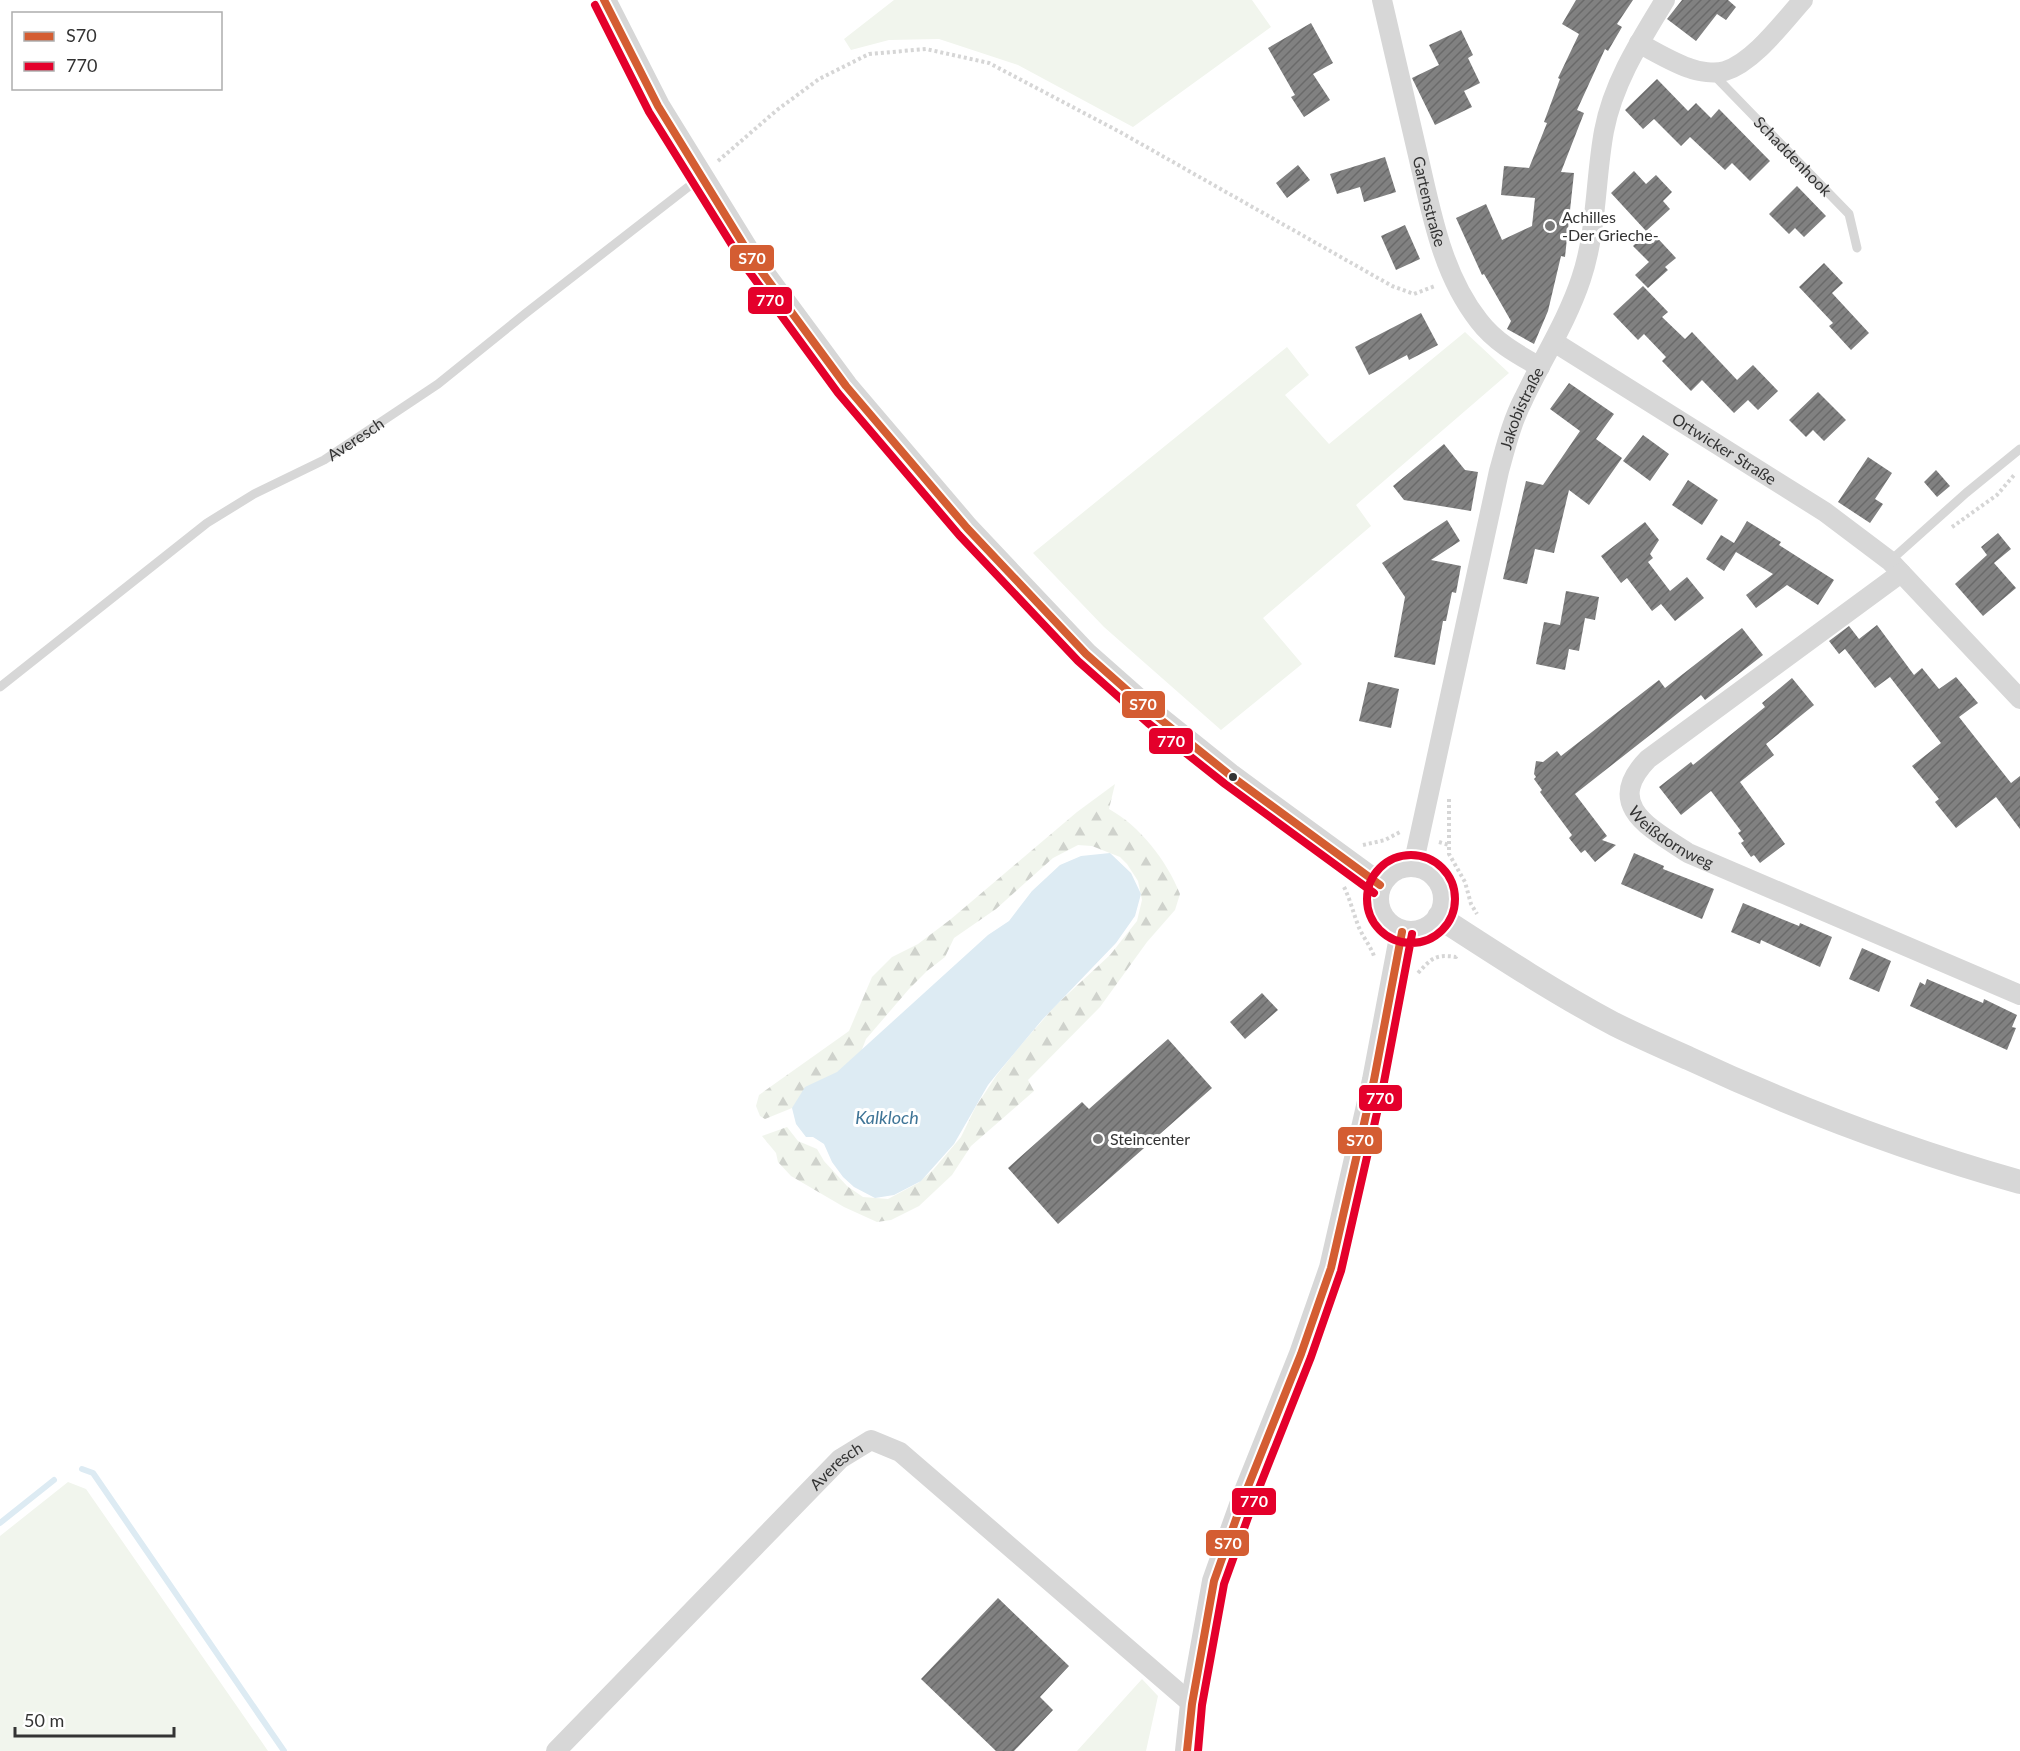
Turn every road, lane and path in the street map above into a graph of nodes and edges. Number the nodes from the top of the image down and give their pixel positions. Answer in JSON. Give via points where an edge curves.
{"nodes":[{"id":1,"x":604,"y":0,"type":"edge"},
{"id":2,"x":1382,"y":0,"type":"edge"},
{"id":3,"x":1665,"y":0,"type":"edge"},
{"id":4,"x":1803,"y":0,"type":"edge"},
{"id":5,"x":1639,"y":43,"type":"junction"},
{"id":6,"x":1710,"y":72,"type":"junction"},
{"id":7,"x":701,"y":176,"type":"junction"},
{"id":8,"x":1857,"y":248,"type":"dead end"},
{"id":9,"x":1452,"y":278,"type":"junction"},
{"id":10,"x":1554,"y":342,"type":"junction"},
{"id":11,"x":1540,"y":367,"type":"junction"},
{"id":12,"x":2020,"y":449,"type":"edge"},
{"id":13,"x":1895,"y":567,"type":"junction"},
{"id":14,"x":0,"y":687,"type":"edge"},
{"id":15,"x":2020,"y":699,"type":"edge"},
{"id":16,"x":1448,"y":791,"type":"dead end"},
{"id":17,"x":1420,"y":835,"type":"junction"},
{"id":18,"x":1355,"y":837,"type":"dead end"},
{"id":19,"x":1364,"y":844,"type":"junction"},
{"id":20,"x":1350,"y":864,"type":"junction"},
{"id":21,"x":1413,"y":866,"type":"junction"},
{"id":22,"x":1380,"y":885,"type":"junction"},
{"id":23,"x":1439,"y":917,"type":"junction"},
{"id":24,"x":1402,"y":932,"type":"junction"},
{"id":25,"x":1469,"y":937,"type":"junction"},
{"id":26,"x":1395,"y":968,"type":"junction"},
{"id":27,"x":2020,"y":995,"type":"edge"},
{"id":28,"x":2020,"y":1182,"type":"edge"},
{"id":29,"x":1183,"y":1696,"type":"junction"},
{"id":30,"x":556,"y":1751,"type":"edge"},
{"id":31,"x":1187,"y":1751,"type":"edge"}],
"edges":[{"from":1,"to":7,"type":"street","via":[[658,106]]},
{"from":2,"to":9,"type":"street","name":"Gartenstraße","via":[[1437,233]]},
{"from":3,"to":5,"type":"street","name":"Jakobistraße"},
{"from":4,"to":6,"type":"street","via":[[1738,65]]},
{"from":5,"to":6,"type":"street","via":[[1689,69]]},
{"from":5,"to":10,"type":"street","name":"Jakobistraße","via":[[1625,69],[1604,130],[1591,239],[1582,277]]},
{"from":6,"to":8,"type":"lane","name":"Schaddenhook","via":[[1849,214]]},
{"from":7,"to":9,"type":"path","via":[[819,79],[869,54],[926,49],[989,63],[1120,132],[1392,286],[1414,294]]},
{"from":7,"to":14,"type":"lane","name":"Averesch","via":[[438,384],[324,460],[207,523]]},
{"from":7,"to":20,"type":"street","via":[[753,260],[846,386],[1014,580],[1086,654],[1155,715]]},
{"from":9,"to":11,"type":"street","name":"Gartenstraße","via":[[1467,306],[1492,336]]},
{"from":10,"to":11,"type":"street","name":"Jakobistraße"},
{"from":10,"to":13,"type":"street","name":"Ortwicker Straße","via":[[1825,512]]},
{"from":11,"to":17,"type":"street","name":"Jakobistraße","via":[[1519,408],[1499,471]]},
{"from":12,"to":13,"type":"lane","via":[[1966,493]]},
{"from":13,"to":15,"type":"street","name":"Ortwicker Straße"},
{"from":13,"to":27,"type":"street","name":"Weißdornweg","via":[[1648,759],[1630,782],[1629,796],[1641,818],[1688,853]]},
{"from":16,"to":25,"type":"path","via":[[1449,854],[1465,882],[1471,904],[1481,917]]},
{"from":17,"to":19,"type":"path","via":[[1403,831]]},
{"from":17,"to":21,"type":"street","name":"Jakobistraße"},
{"from":18,"to":19,"type":"path"},
{"from":19,"to":20,"type":"path"},
{"from":20,"to":22,"type":"street"},
{"from":20,"to":26,"type":"path","via":[[1343,885],[1370,944],[1374,964]]},
{"from":21,"to":22,"type":"street","via":[[1394,870]]},
{"from":21,"to":23,"type":"street","via":[[1424,868],[1440,883],[1444,905]]},
{"from":22,"to":24,"type":"street","via":[[1380,914],[1385,922]]},
{"from":23,"to":24,"type":"street","via":[[1424,930]]},
{"from":23,"to":25,"type":"street"},
{"from":24,"to":26,"type":"street"},
{"from":25,"to":26,"type":"path","via":[[1456,957],[1441,955],[1417,973]]},
{"from":25,"to":28,"type":"street","via":[[1614,1024],[1738,1082],[1892,1142]]},
{"from":26,"to":29,"type":"street","via":[[1331,1268],[1214,1581]]},
{"from":29,"to":30,"type":"street","name":"Averesch","via":[[900,1452],[871,1440],[840,1459]]},
{"from":29,"to":31,"type":"street"}]}
